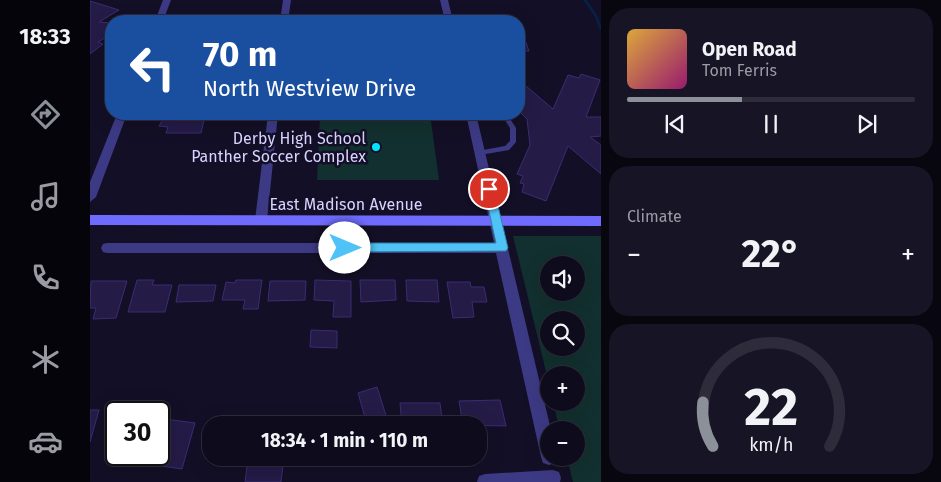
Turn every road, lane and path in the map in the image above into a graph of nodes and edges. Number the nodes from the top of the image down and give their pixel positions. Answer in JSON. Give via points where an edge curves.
{"nodes":[{"id":1,"x":167,"y":0,"type":"edge"},
{"id":2,"x":287,"y":0,"type":"edge"},
{"id":3,"x":444,"y":0,"type":"edge"},
{"id":4,"x":161,"y":15,"type":"edge"},
{"id":5,"x":285,"y":15,"type":"edge"},
{"id":6,"x":448,"y":15,"type":"edge"},
{"id":7,"x":120,"y":120,"type":"edge"},
{"id":8,"x":272,"y":120,"type":"edge"},
{"id":9,"x":472,"y":120,"type":"edge"},
{"id":10,"x":508,"y":120,"type":"edge"},
{"id":11,"x":480,"y":153,"type":"junction"},
{"id":12,"x":90,"y":197,"type":"edge"},
{"id":13,"x":90,"y":220,"type":"edge"},
{"id":14,"x":261,"y":220,"type":"junction"},
{"id":15,"x":496,"y":220,"type":"junction"},
{"id":16,"x":601,"y":221,"type":"edge"},
{"id":17,"x":107,"y":248,"type":"dead end"},
{"id":18,"x":502,"y":248,"type":"junction"},
{"id":19,"x":541,"y":421,"type":"edge"},
{"id":20,"x":551,"y":466,"type":"edge"},
{"id":21,"x":554,"y":480,"type":"edge"},
{"id":22,"x":485,"y":482,"type":"edge"}],
"edges":[{"from":1,"to":4,"type":"street"},
{"from":2,"to":5,"type":"street"},
{"from":3,"to":6,"type":"street"},
{"from":7,"to":12,"type":"street"},
{"from":8,"to":14,"type":"street"},
{"from":9,"to":11,"type":"street"},
{"from":10,"to":11,"type":"lane","via":[[514,135],[510,146]]},
{"from":11,"to":15,"type":"street"},
{"from":13,"to":14,"type":"main road","name":"East Madison Avenue"},
{"from":14,"to":15,"type":"main road","name":"East Madison Avenue"},
{"from":15,"to":16,"type":"main road","name":"East Madison Avenue"},
{"from":15,"to":18,"type":"street"},
{"from":17,"to":18,"type":"street"},
{"from":18,"to":19,"type":"street"},
{"from":20,"to":21,"type":"street"},
{"from":21,"to":22,"type":"street"}]}
